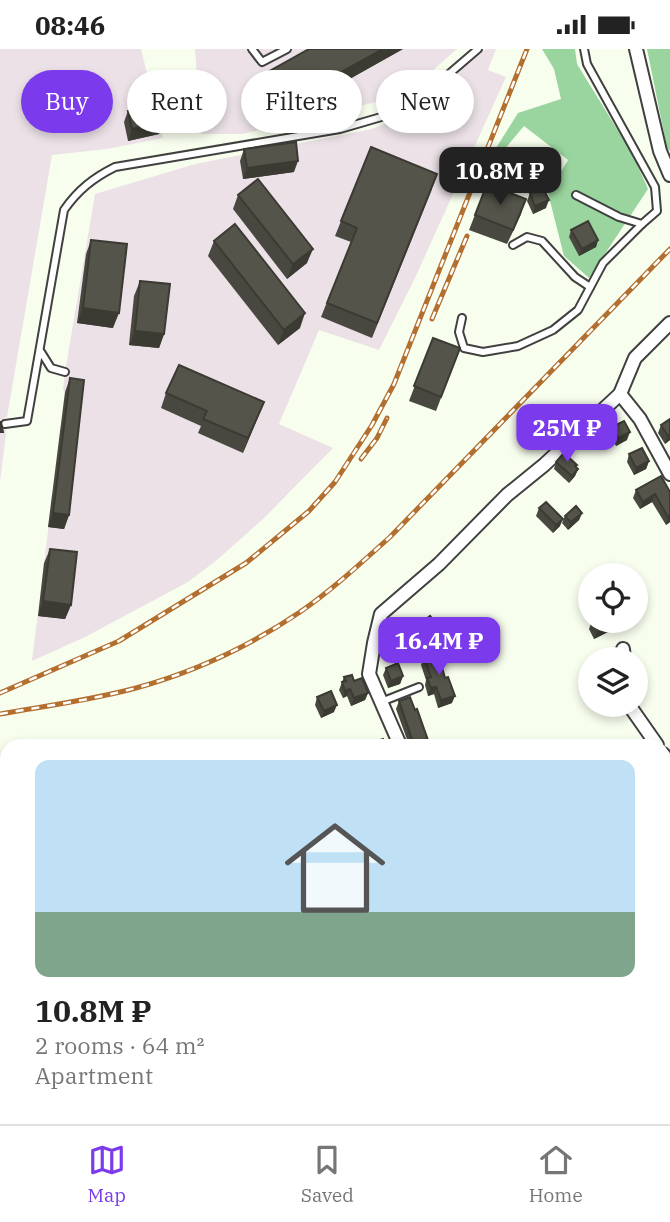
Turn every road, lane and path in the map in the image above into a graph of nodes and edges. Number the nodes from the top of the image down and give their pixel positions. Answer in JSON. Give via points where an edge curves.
{"nodes":[{"id":1,"x":252,"y":49,"type":"edge"},
{"id":2,"x":288,"y":49,"type":"edge"},
{"id":3,"x":478,"y":49,"type":"edge"},
{"id":4,"x":584,"y":49,"type":"edge"},
{"id":5,"x":636,"y":49,"type":"edge"},
{"id":6,"x":670,"y":176,"type":"edge"},
{"id":7,"x":576,"y":195,"type":"dead end"},
{"id":8,"x":642,"y":224,"type":"junction"},
{"id":9,"x":513,"y":245,"type":"dead end"},
{"id":10,"x":590,"y":287,"type":"junction"},
{"id":11,"x":462,"y":318,"type":"dead end"},
{"id":12,"x":670,"y":323,"type":"edge"},
{"id":13,"x":41,"y":352,"type":"junction"},
{"id":14,"x":65,"y":372,"type":"dead end"},
{"id":15,"x":620,"y":394,"type":"junction"},
{"id":16,"x":5,"y":424,"type":"dead end"},
{"id":17,"x":670,"y":474,"type":"edge"},
{"id":18,"x":419,"y":687,"type":"dead end"},
{"id":19,"x":381,"y":702,"type":"junction"},
{"id":20,"x":637,"y":717,"type":"edge"},
{"id":21,"x":397,"y":739,"type":"edge"},
{"id":22,"x":653,"y":739,"type":"edge"}],
"edges":[{"from":1,"to":2,"type":"lane","via":[[262,62]]},
{"from":3,"to":13,"type":"lane","via":[[414,104],[388,115],[340,129],[115,167],[95,177],[64,210]]},
{"from":4,"to":8,"type":"lane","via":[[587,64],[655,187],[657,211]]},
{"from":5,"to":6,"type":"street"},
{"from":7,"to":8,"type":"lane"},
{"from":8,"to":10,"type":"lane","via":[[603,263]]},
{"from":9,"to":10,"type":"lane","via":[[527,237],[542,241]]},
{"from":10,"to":11,"type":"lane","via":[[578,310],[553,330],[518,346],[483,352],[464,348],[459,332]]},
{"from":12,"to":15,"type":"street","via":[[635,358]]},
{"from":13,"to":14,"type":"lane","via":[[51,368]]},
{"from":13,"to":16,"type":"lane","via":[[27,421]]},
{"from":15,"to":17,"type":"street","via":[[640,419]]},
{"from":15,"to":19,"type":"street","via":[[381,614],[369,674]]},
{"from":18,"to":19,"type":"lane"},
{"from":19,"to":21,"type":"street"},
{"from":20,"to":22,"type":"street"}]}
